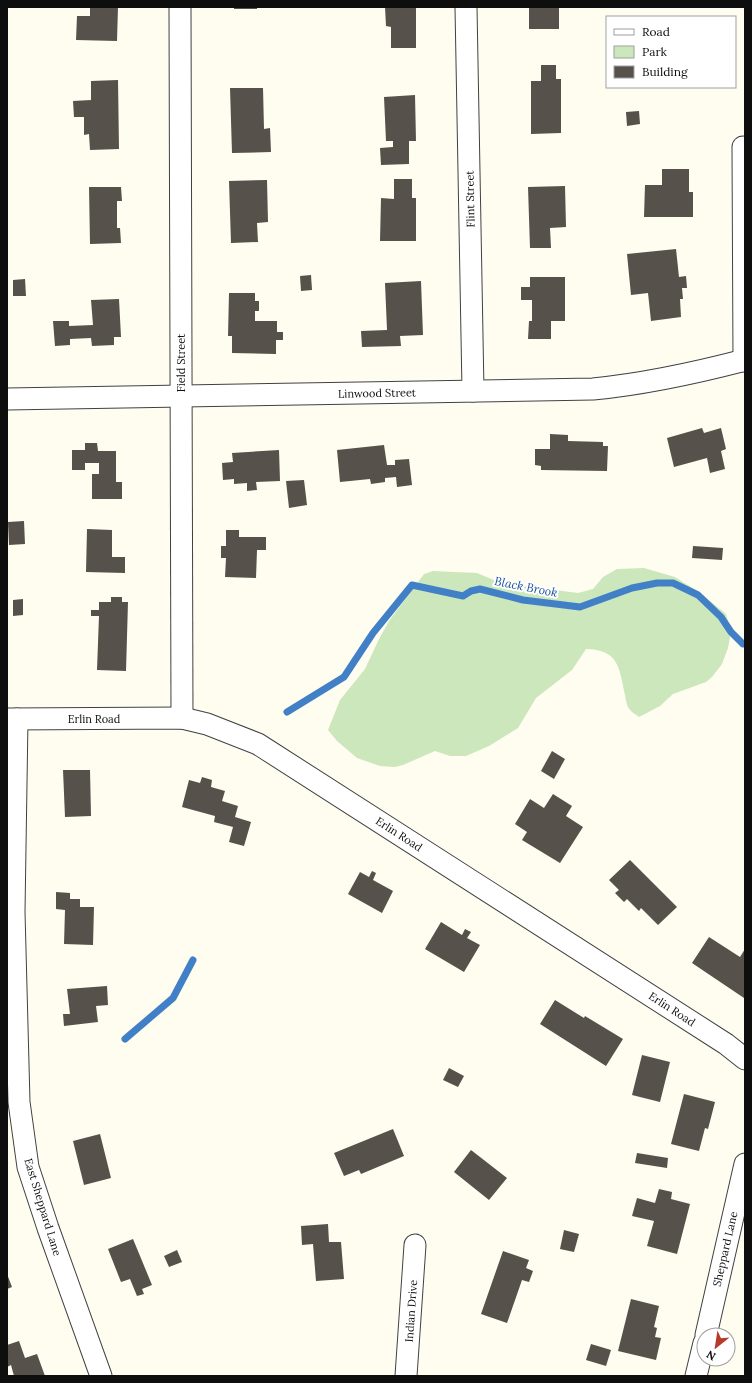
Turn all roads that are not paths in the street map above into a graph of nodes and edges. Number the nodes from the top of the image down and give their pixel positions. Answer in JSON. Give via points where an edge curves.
{"nodes":[{"id":1,"x":180,"y":7,"type":"edge"},
{"id":2,"x":466,"y":7,"type":"edge"},
{"id":3,"x":743,"y":147,"type":"dead end"},
{"id":4,"x":744,"y":360,"type":"edge"},
{"id":5,"x":473,"y":391,"type":"junction"},
{"id":6,"x":181,"y":396,"type":"junction"},
{"id":7,"x":7,"y":399,"type":"edge"},
{"id":8,"x":182,"y":718,"type":"junction"},
{"id":9,"x":12,"y":719,"type":"edge"},
{"id":10,"x":745,"y":1059,"type":"edge"},
{"id":11,"x":745,"y":1164,"type":"edge"},
{"id":12,"x":415,"y":1245,"type":"dead end"},
{"id":13,"x":708,"y":1327,"type":"edge"},
{"id":14,"x":101,"y":1376,"type":"edge"},
{"id":15,"x":406,"y":1376,"type":"edge"}],
"edges":[{"from":1,"to":6,"type":"street","name":"Field Street"},
{"from":2,"to":5,"type":"street","name":"Flint Street"},
{"from":3,"to":4,"type":"street"},
{"from":4,"to":5,"type":"street","name":"Linwood Street","via":[[630,385],[593,389]]},
{"from":5,"to":6,"type":"street","name":"Linwood Street"},
{"from":6,"to":7,"type":"street","name":"Linwood Street"},
{"from":6,"to":8,"type":"street","name":"Field Street"},
{"from":8,"to":9,"type":"street","name":"Erlin Road"},
{"from":8,"to":10,"type":"street","name":"Erlin Road","via":[[207,724],[258,744],[726,1044]]},
{"from":9,"to":14,"type":"street","name":"East Sheppard Lane","via":[[19,1102],[28,1167]]},
{"from":11,"to":13,"type":"street","name":"Sheppard Lane"},
{"from":12,"to":15,"type":"street","name":"Indian Drive"}]}
